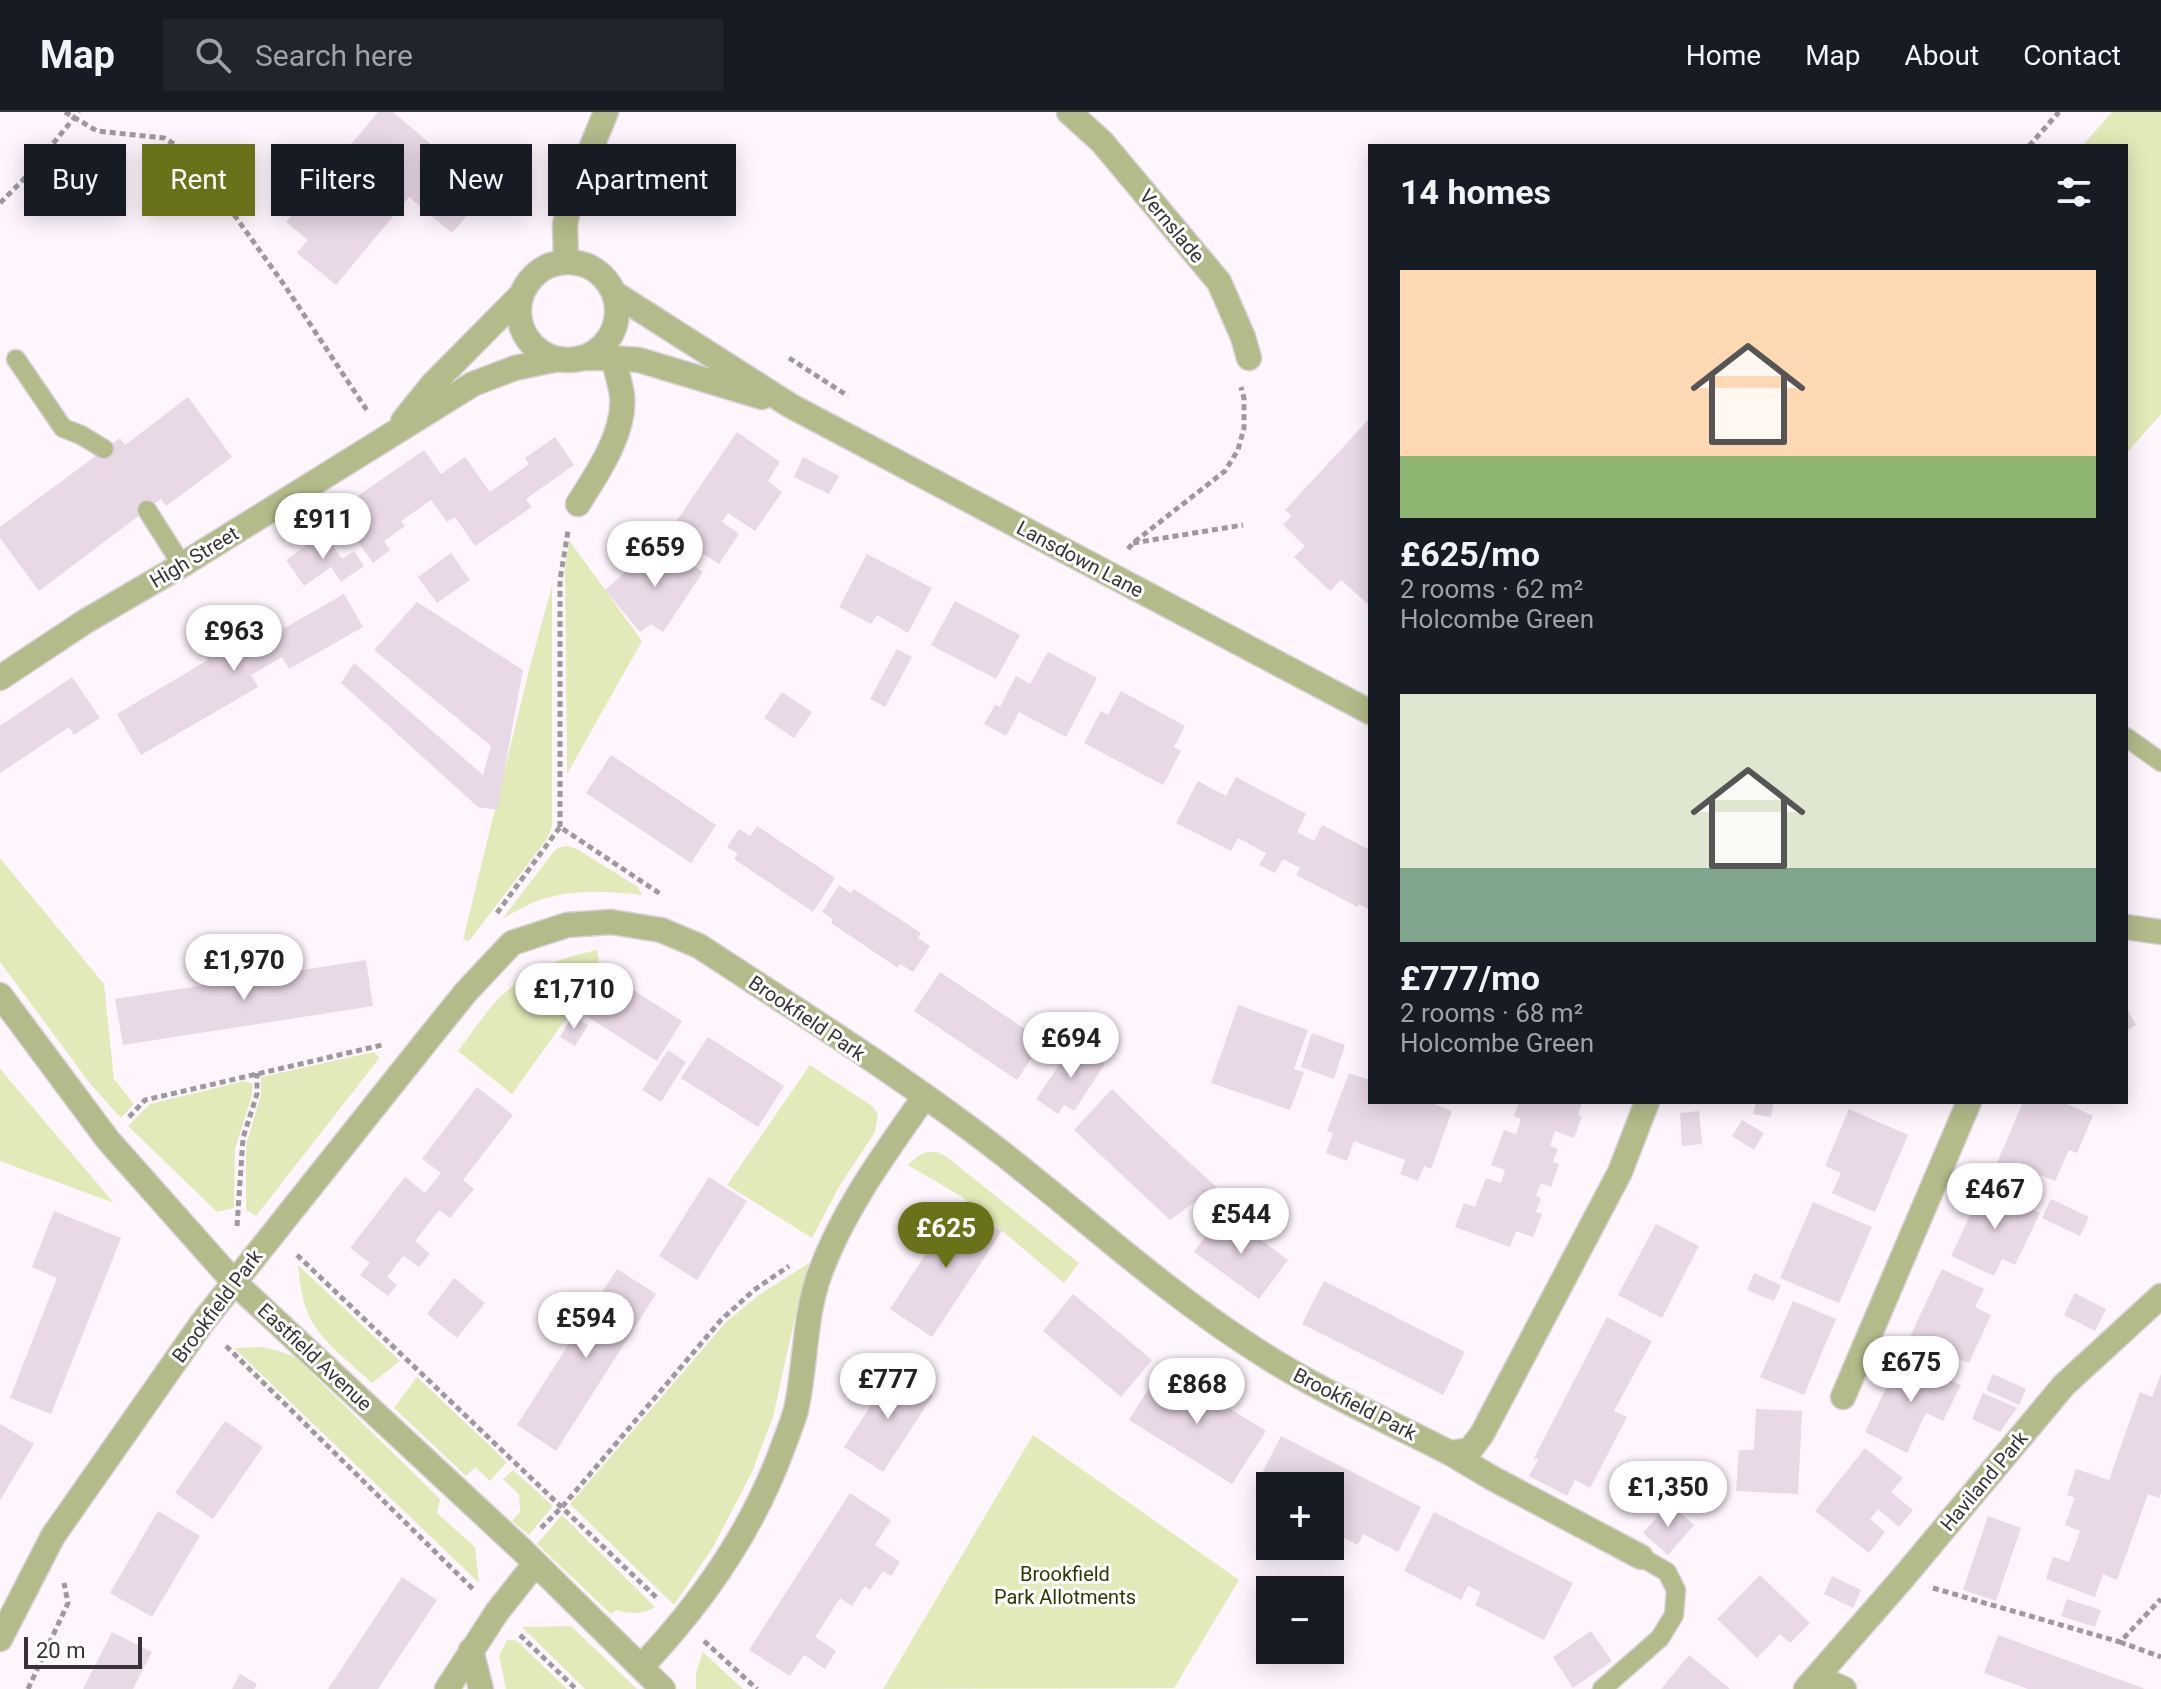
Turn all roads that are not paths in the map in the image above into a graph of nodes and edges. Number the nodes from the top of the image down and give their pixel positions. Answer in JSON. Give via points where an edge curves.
{"nodes":[{"id":1,"x":606,"y":112,"type":"edge"},
{"id":2,"x":1069,"y":112,"type":"edge"},
{"id":3,"x":566,"y":261,"type":"junction"},
{"id":4,"x":614,"y":293,"type":"junction"},
{"id":5,"x":521,"y":295,"type":"junction"},
{"id":6,"x":1246,"y":347,"type":"road end"},
{"id":7,"x":613,"y":358,"type":"junction"},
{"id":8,"x":16,"y":359,"type":"dead end"},
{"id":9,"x":568,"y":359,"type":"junction"},
{"id":10,"x":791,"y":406,"type":"junction"},
{"id":11,"x":388,"y":439,"type":"junction"},
{"id":12,"x":104,"y":449,"type":"dead end"},
{"id":13,"x":578,"y":504,"type":"road end"},
{"id":14,"x":147,"y":510,"type":"dead end"},
{"id":15,"x":182,"y":565,"type":"junction"},
{"id":16,"x":0,"y":678,"type":"edge"},
{"id":17,"x":1368,"y":711,"type":"edge"},
{"id":18,"x":2128,"y":738,"type":"edge"},
{"id":19,"x":2161,"y":762,"type":"edge"},
{"id":20,"x":2128,"y":927,"type":"edge"},
{"id":21,"x":2161,"y":932,"type":"edge"},
{"id":22,"x":0,"y":995,"type":"edge"},
{"id":23,"x":925,"y":1096,"type":"junction"},
{"id":24,"x":1646,"y":1104,"type":"edge"},
{"id":25,"x":1968,"y":1104,"type":"edge"},
{"id":26,"x":234,"y":1282,"type":"junction"},
{"id":27,"x":2161,"y":1296,"type":"edge"},
{"id":28,"x":1843,"y":1397,"type":"dead end"},
{"id":29,"x":1450,"y":1453,"type":"junction"},
{"id":30,"x":528,"y":1557,"type":"junction"},
{"id":31,"x":1641,"y":1557,"type":"joint"},
{"id":32,"x":0,"y":1639,"type":"edge"},
{"id":33,"x":471,"y":1650,"type":"junction"},
{"id":34,"x":641,"y":1667,"type":"junction"},
{"id":35,"x":1812,"y":1683,"type":"edge"},
{"id":36,"x":447,"y":1689,"type":"edge"},
{"id":37,"x":481,"y":1689,"type":"edge"},
{"id":38,"x":663,"y":1689,"type":"edge"},
{"id":39,"x":1602,"y":1689,"type":"edge"},
{"id":40,"x":1844,"y":1689,"type":"edge"}],
"edges":[{"from":1,"to":3,"type":"street","via":[[571,197]]},
{"from":2,"to":6,"type":"street","name":"Vernslade","via":[[1102,142],[1219,282]]},
{"from":3,"to":4,"type":"street","via":[[598,272]]},
{"from":3,"to":5,"type":"street","via":[[536,274]]},
{"from":4,"to":9,"type":"street","via":[[617,309],[606,341],[594,352]]},
{"from":4,"to":10,"type":"street","name":"Lansdown Lane"},
{"from":5,"to":9,"type":"street","via":[[522,328],[530,342],[543,353]]},
{"from":5,"to":11,"type":"street","name":"High Street","via":[[432,385]]},
{"from":7,"to":9,"type":"street","name":"Lansdown Lane"},
{"from":7,"to":10,"type":"street","name":"Lansdown Lane","via":[[639,360]]},
{"from":7,"to":13,"type":"street","via":[[622,410],[605,461]]},
{"from":8,"to":12,"type":"lane","via":[[63,428]]},
{"from":9,"to":11,"type":"street","name":"High Street","via":[[515,368],[473,384]]},
{"from":10,"to":17,"type":"street","name":"Lansdown Lane"},
{"from":11,"to":15,"type":"street","name":"High Street"},
{"from":14,"to":15,"type":"lane"},
{"from":15,"to":16,"type":"street","name":"High Street"},
{"from":18,"to":19,"type":"lane"},
{"from":20,"to":21,"type":"street"},
{"from":22,"to":26,"type":"street","name":"Eastfield Avenue","via":[[108,1140]]},
{"from":23,"to":26,"type":"street","name":"Brookfield Park","via":[[699,946],[661,930],[611,922],[567,925],[512,943]]},
{"from":23,"to":29,"type":"street","name":"Brookfield Park","via":[[1251,1347]]},
{"from":23,"to":34,"type":"street","via":[[866,1181],[818,1277],[795,1411],[751,1522],[683,1622]]},
{"from":24,"to":29,"type":"street","via":[[1620,1172],[1482,1434],[1470,1450]]},
{"from":25,"to":28,"type":"street"},
{"from":26,"to":30,"type":"street","name":"Eastfield Avenue"},
{"from":26,"to":32,"type":"street","name":"Brookfield Park","via":[[53,1536]]},
{"from":27,"to":35,"type":"street","name":"Haviland Park","via":[[2064,1385]]},
{"from":29,"to":31,"type":"street","name":"Brookfield Park"},
{"from":30,"to":33,"type":"street"},
{"from":30,"to":34,"type":"street","name":"Eastfield Avenue"},
{"from":31,"to":39,"type":"lane","via":[[1667,1572],[1676,1590],[1674,1615],[1660,1638]]},
{"from":33,"to":36,"type":"street"},
{"from":33,"to":37,"type":"street"},
{"from":34,"to":38,"type":"street","name":"Eastfield Avenue"},
{"from":35,"to":40,"type":"street","name":"Haviland Park"}]}
